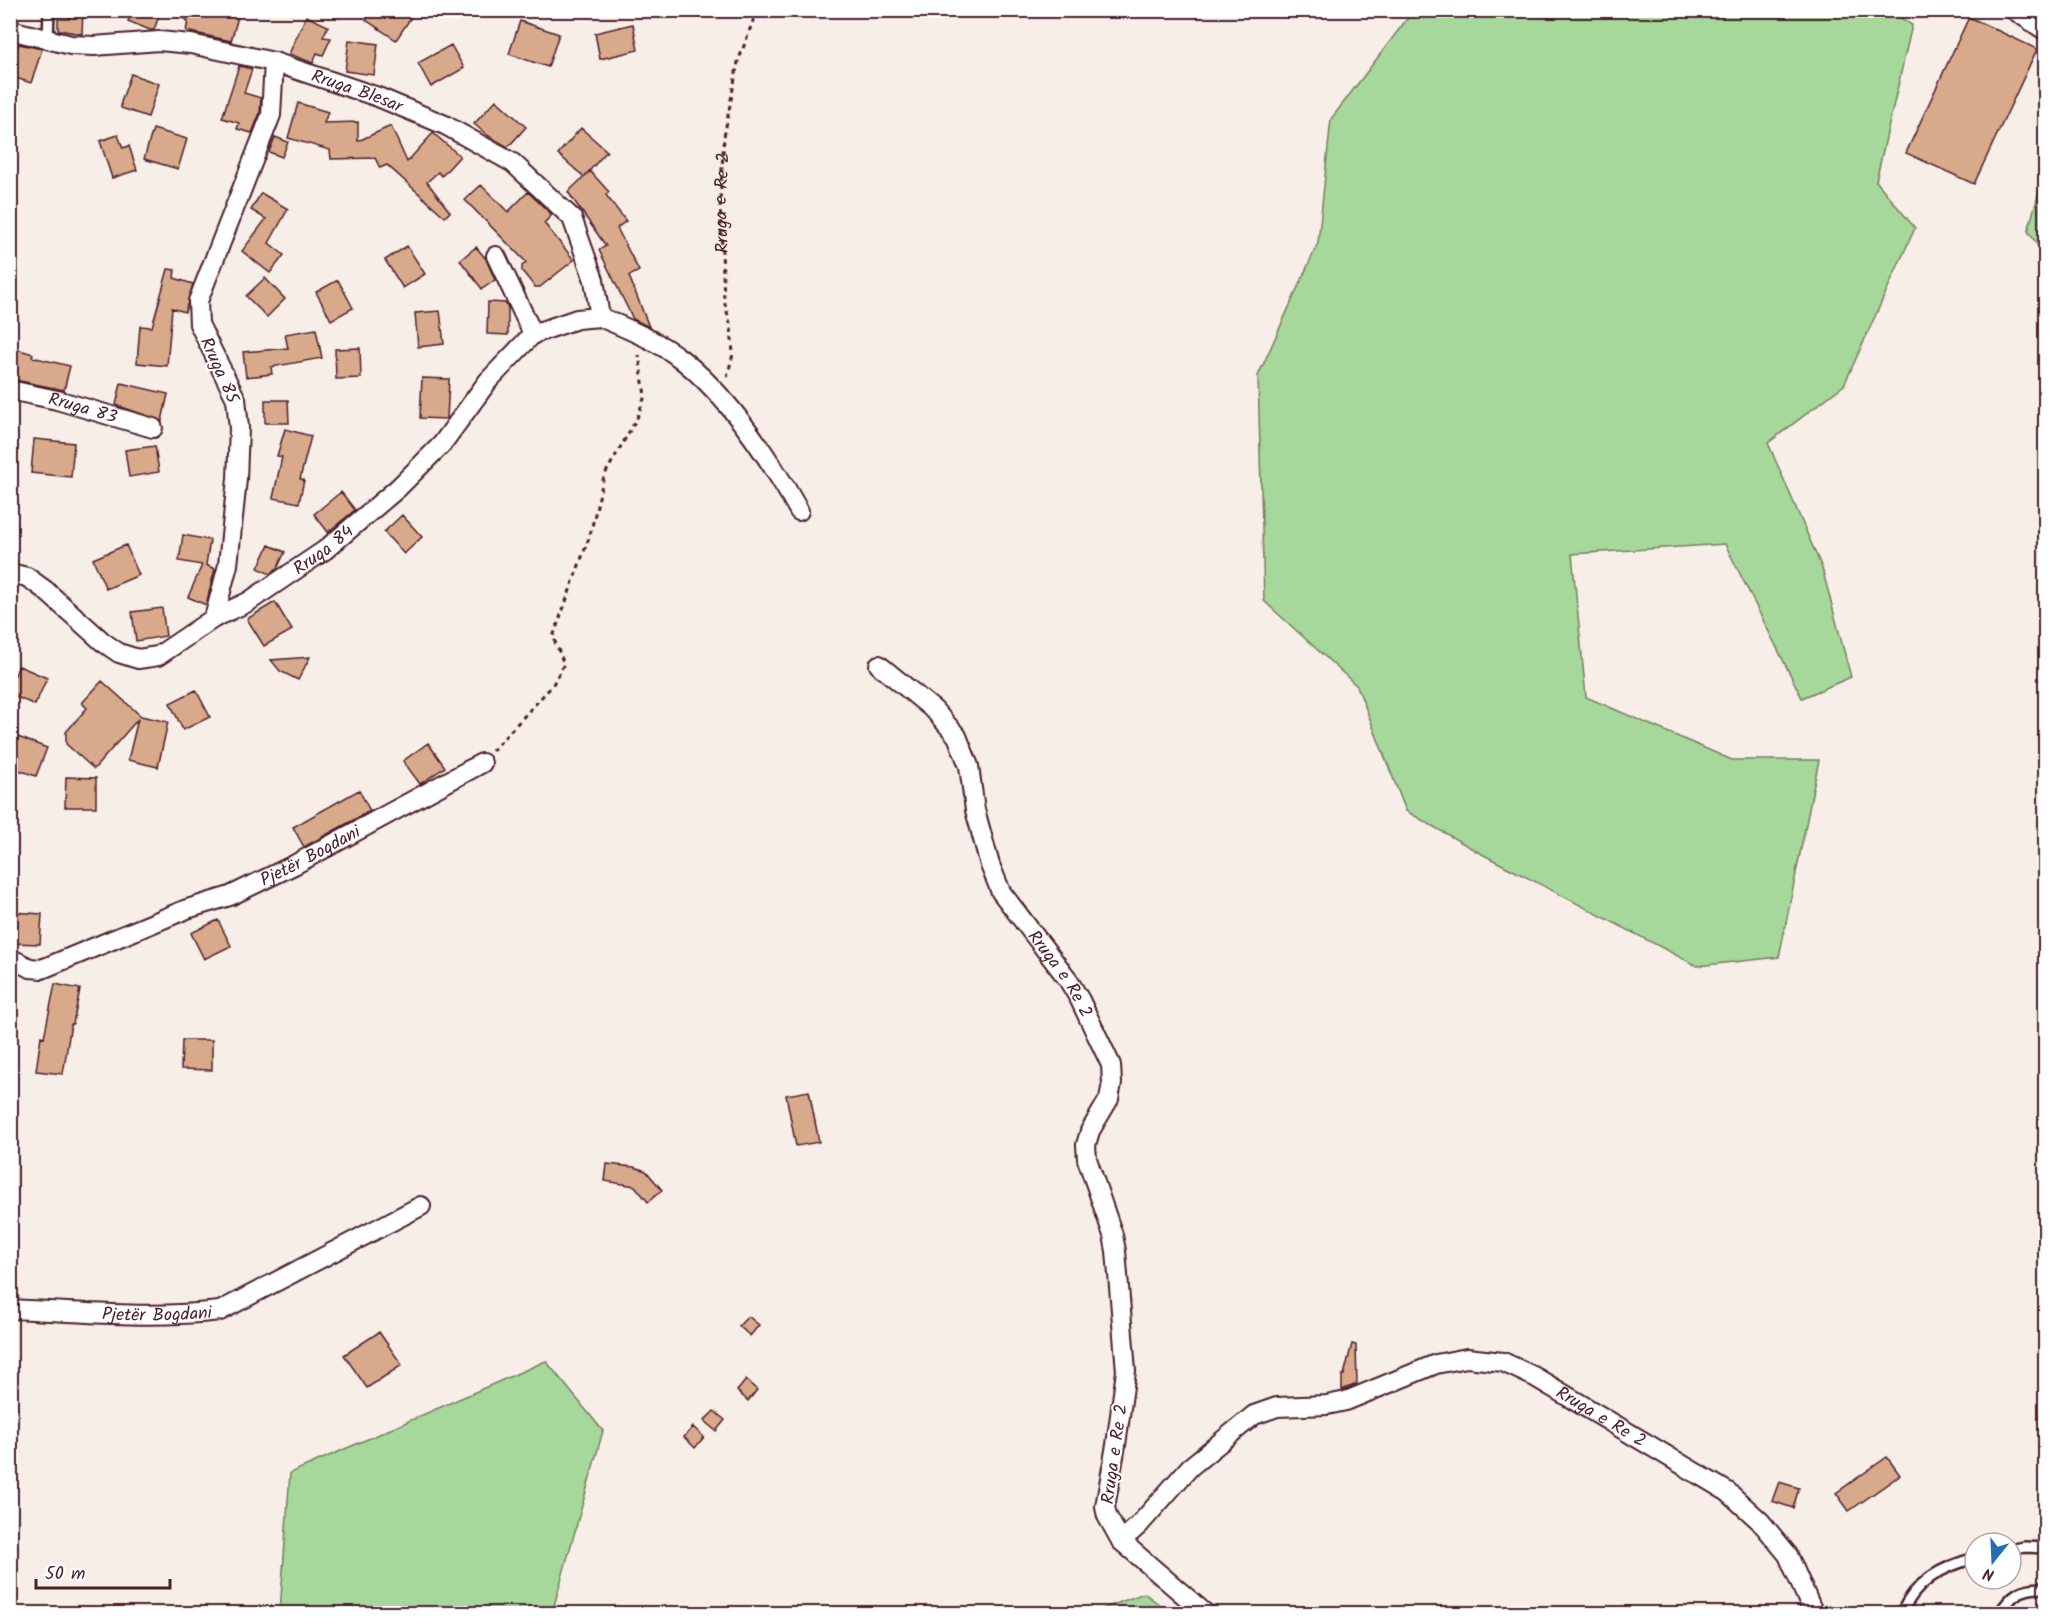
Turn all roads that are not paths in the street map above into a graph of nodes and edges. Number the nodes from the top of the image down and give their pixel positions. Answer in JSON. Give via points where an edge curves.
{"nodes":[{"id":1,"x":49,"y":10,"type":"edge"},
{"id":2,"x":2014,"y":10,"type":"edge"},
{"id":3,"x":10,"y":30,"type":"edge"},
{"id":4,"x":2046,"y":31,"type":"edge"},
{"id":5,"x":48,"y":39,"type":"junction"},
{"id":6,"x":274,"y":62,"type":"junction"},
{"id":7,"x":496,"y":256,"type":"dead end"},
{"id":8,"x":600,"y":317,"type":"junction"},
{"id":9,"x":533,"y":334,"type":"junction"},
{"id":10,"x":10,"y":390,"type":"edge"},
{"id":11,"x":153,"y":428,"type":"dead end"},
{"id":12,"x":799,"y":511,"type":"dead end"},
{"id":13,"x":10,"y":573,"type":"edge"},
{"id":14,"x":214,"y":618,"type":"junction"},
{"id":15,"x":879,"y":665,"type":"dead end"},
{"id":16,"x":482,"y":763,"type":"road end"},
{"id":17,"x":10,"y":958,"type":"edge"},
{"id":18,"x":421,"y":1206,"type":"dead end"},
{"id":19,"x":10,"y":1309,"type":"edge"},
{"id":20,"x":1121,"y":1541,"type":"junction"},
{"id":21,"x":2023,"y":1547,"type":"edge"},
{"id":22,"x":2046,"y":1548,"type":"edge"},
{"id":23,"x":1963,"y":1562,"type":"edge"},
{"id":24,"x":2046,"y":1588,"type":"edge"},
{"id":25,"x":1206,"y":1614,"type":"edge"},
{"id":26,"x":1814,"y":1614,"type":"edge"},
{"id":27,"x":1901,"y":1614,"type":"edge"},
{"id":28,"x":1999,"y":1614,"type":"edge"}],
"edges":[{"from":1,"to":5,"type":"lane"},
{"from":2,"to":4,"type":"street"},
{"from":3,"to":5,"type":"street","name":"Rruga Blesar"},
{"from":5,"to":6,"type":"street","name":"Rruga Blesar","via":[[94,46],[159,41],[191,44]]},
{"from":6,"to":8,"type":"street","name":"Rruga Blesar","via":[[436,121],[513,163],[572,218],[594,280]]},
{"from":6,"to":14,"type":"street","name":"Rruga 85","via":[[271,115],[198,300],[199,324],[236,399],[239,428],[228,566]]},
{"from":7,"to":9,"type":"street"},
{"from":8,"to":9,"type":"street","name":"Rruga 84","via":[[578,319]]},
{"from":8,"to":12,"type":"street","via":[[636,332],[681,359],[721,397],[779,476]]},
{"from":9,"to":14,"type":"street","name":"Rruga 84","via":[[488,381],[442,444],[398,488],[325,550],[248,602]]},
{"from":10,"to":11,"type":"street","name":"Rruga 83"},
{"from":13,"to":14,"type":"street","name":"Rruga 84","via":[[36,584],[119,653],[138,659],[158,656]]},
{"from":15,"to":20,"type":"street","name":"Rruga e Re 2","via":[[934,710],[957,736],[969,766],[975,810],[1001,892],[1067,978],[1111,1065],[1109,1099],[1086,1144],[1113,1234],[1117,1262],[1126,1371],[1105,1506]]},
{"from":16,"to":17,"type":"street","name":"Pjetër Bogdani","via":[[230,896],[187,909],[42,969]]},
{"from":18,"to":19,"type":"street","name":"Pjetër Bogdani","via":[[220,1311],[158,1316]]},
{"from":20,"to":25,"type":"street"},
{"from":20,"to":26,"type":"street","name":"Rruga e Re 2","via":[[1190,1467],[1254,1415],[1276,1407],[1346,1401],[1436,1364],[1467,1358],[1503,1362],[1535,1377],[1728,1492],[1761,1522],[1788,1555]]},
{"from":21,"to":22,"type":"lane"},
{"from":23,"to":27,"type":"lane","via":[[1933,1573],[1908,1598]]},
{"from":24,"to":28,"type":"lane","via":[[2019,1591]]}]}
